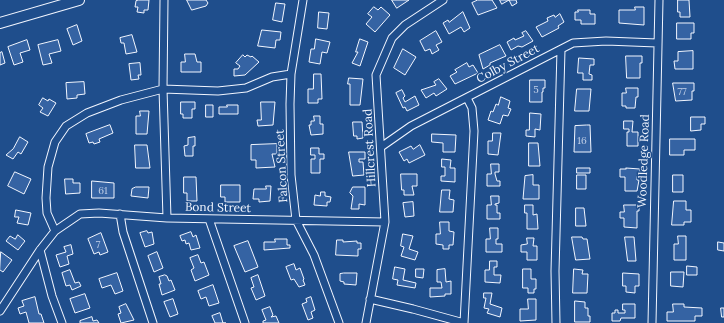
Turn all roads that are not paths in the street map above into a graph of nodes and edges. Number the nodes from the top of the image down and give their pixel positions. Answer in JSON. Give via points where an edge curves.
{"nodes":[{"id":1,"x":79,"y":0,"type":"edge"},
{"id":2,"x":164,"y":0,"type":"edge"},
{"id":3,"x":302,"y":0,"type":"edge"},
{"id":4,"x":443,"y":0,"type":"edge"},
{"id":5,"x":659,"y":0,"type":"edge"},
{"id":6,"x":0,"y":23,"type":"edge"},
{"id":7,"x":657,"y":43,"type":"junction"},
{"id":8,"x":561,"y":50,"type":"junction"},
{"id":9,"x":291,"y":74,"type":"junction"},
{"id":10,"x":163,"y":89,"type":"junction"},
{"id":11,"x":467,"y":98,"type":"junction"},
{"id":12,"x":381,"y":147,"type":"junction"},
{"id":13,"x":120,"y":214,"type":"junction"},
{"id":14,"x":166,"y":218,"type":"junction"},
{"id":15,"x":209,"y":219,"type":"junction"},
{"id":16,"x":296,"y":220,"type":"junction"},
{"id":17,"x":385,"y":222,"type":"junction"},
{"id":18,"x":55,"y":231,"type":"junction"},
{"id":19,"x":40,"y":250,"type":"junction"},
{"id":20,"x":370,"y":300,"type":"junction"},
{"id":21,"x":0,"y":311,"type":"edge"},
{"id":22,"x":62,"y":323,"type":"edge"},
{"id":23,"x":153,"y":323,"type":"edge"},
{"id":24,"x":245,"y":323,"type":"edge"},
{"id":25,"x":339,"y":323,"type":"edge"},
{"id":26,"x":366,"y":323,"type":"edge"},
{"id":27,"x":464,"y":323,"type":"edge"},
{"id":28,"x":556,"y":323,"type":"edge"},
{"id":29,"x":652,"y":323,"type":"edge"}],
"edges":[{"from":1,"to":6,"type":"street"},
{"from":2,"to":10,"type":"street"},
{"from":3,"to":9,"type":"street","name":"Falcon Street"},
{"from":4,"to":12,"type":"street","name":"Hillcrest Road","via":[[405,25],[392,38],[382,58],[376,75]]},
{"from":5,"to":7,"type":"street","name":"Woodledge Road"},
{"from":7,"to":8,"type":"street","name":"Colby Street","via":[[573,43]]},
{"from":7,"to":29,"type":"street","name":"Woodledge Road"},
{"from":8,"to":11,"type":"street","name":"Colby Street","via":[[529,64]]},
{"from":8,"to":28,"type":"street"},
{"from":9,"to":10,"type":"street","via":[[246,88],[218,91]]},
{"from":9,"to":16,"type":"street","name":"Falcon Street","via":[[291,175]]},
{"from":10,"to":14,"type":"street"},
{"from":10,"to":18,"type":"street","via":[[114,102],[86,113],[66,126],[55,142],[48,167],[46,213]]},
{"from":11,"to":12,"type":"street","name":"Colby Street","via":[[411,126]]},
{"from":11,"to":27,"type":"street","via":[[472,108],[474,131]]},
{"from":12,"to":17,"type":"street","name":"Hillcrest Road"},
{"from":13,"to":14,"type":"street","name":"Bond Street"},
{"from":13,"to":18,"type":"street","name":"Bond Street","via":[[80,214]]},
{"from":13,"to":23,"type":"street","via":[[123,232]]},
{"from":14,"to":15,"type":"street","name":"Bond Street"},
{"from":15,"to":16,"type":"street","name":"Bond Street"},
{"from":15,"to":24,"type":"street"},
{"from":16,"to":17,"type":"street","name":"Bond Street"},
{"from":16,"to":25,"type":"street","name":"Falcon Street","via":[[314,255]]},
{"from":17,"to":20,"type":"street","name":"Hillcrest Road"},
{"from":18,"to":19,"type":"street","name":"Bond Street"},
{"from":19,"to":21,"type":"street","name":"Bond Street"},
{"from":19,"to":22,"type":"street"},
{"from":20,"to":26,"type":"street","name":"Hillcrest Road"},
{"from":20,"to":27,"type":"street"}]}
